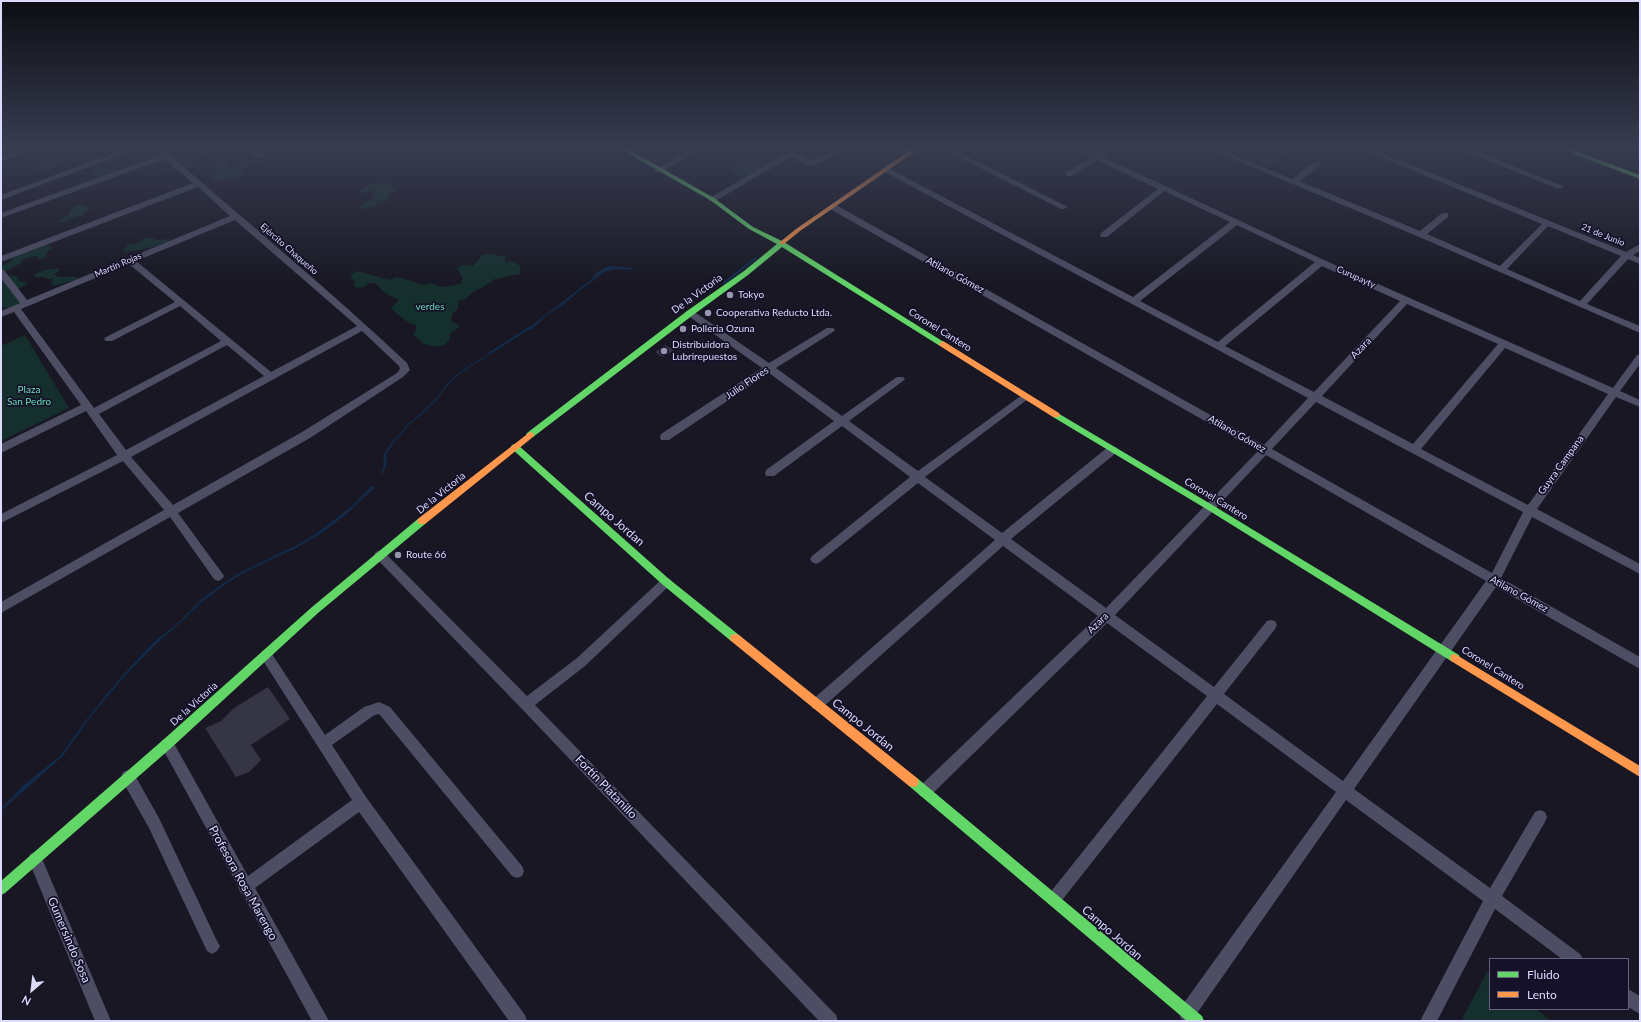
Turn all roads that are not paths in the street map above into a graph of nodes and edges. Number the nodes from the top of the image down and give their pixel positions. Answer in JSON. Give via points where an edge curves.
{"nodes":[{"id":1,"x":13,"y":194,"type":"edge"},
{"id":2,"x":62,"y":194,"type":"edge"},
{"id":3,"x":173,"y":194,"type":"edge"},
{"id":4,"x":210,"y":194,"type":"edge"},
{"id":5,"x":701,"y":194,"type":"edge"},
{"id":6,"x":723,"y":194,"type":"edge"},
{"id":7,"x":852,"y":194,"type":"edge"},
{"id":8,"x":930,"y":194,"type":"edge"},
{"id":9,"x":1037,"y":194,"type":"edge"},
{"id":10,"x":1157,"y":194,"type":"edge"},
{"id":11,"x":1176,"y":194,"type":"edge"},
{"id":12,"x":1321,"y":194,"type":"edge"},
{"id":13,"x":1475,"y":194,"type":"edge"},
{"id":14,"x":1,"y":198,"type":"edge"},
{"id":15,"x":712,"y":200,"type":"junction"},
{"id":16,"x":833,"y":207,"type":"junction"},
{"id":17,"x":1064,"y":207,"type":"dead end"},
{"id":18,"x":1445,"y":215,"type":"dead end"},
{"id":19,"x":1,"y":216,"type":"edge"},
{"id":20,"x":236,"y":216,"type":"junction"},
{"id":21,"x":1236,"y":222,"type":"junction"},
{"id":22,"x":1547,"y":223,"type":"junction"},
{"id":23,"x":1104,"y":235,"type":"dead end"},
{"id":24,"x":1421,"y":235,"type":"junction"},
{"id":25,"x":782,"y":244,"type":"junction"},
{"id":26,"x":1640,"y":247,"type":"edge"},
{"id":27,"x":1627,"y":256,"type":"junction"},
{"id":28,"x":1,"y":259,"type":"edge"},
{"id":29,"x":130,"y":260,"type":"junction"},
{"id":30,"x":1640,"y":261,"type":"edge"},
{"id":31,"x":1321,"y":262,"type":"junction"},
{"id":32,"x":1502,"y":269,"type":"junction"},
{"id":33,"x":1,"y":272,"type":"edge"},
{"id":34,"x":1406,"y":300,"type":"junction"},
{"id":35,"x":1134,"y":301,"type":"junction"},
{"id":36,"x":181,"y":302,"type":"junction"},
{"id":37,"x":1582,"y":304,"type":"junction"},
{"id":38,"x":20,"y":306,"type":"junction"},
{"id":39,"x":690,"y":313,"type":"junction"},
{"id":40,"x":1,"y":314,"type":"edge"},
{"id":41,"x":363,"y":327,"type":"junction"},
{"id":42,"x":830,"y":330,"type":"dead end"},
{"id":43,"x":1640,"y":330,"type":"edge"},
{"id":44,"x":109,"y":339,"type":"dead end"},
{"id":45,"x":228,"y":341,"type":"junction"},
{"id":46,"x":1504,"y":343,"type":"junction"},
{"id":47,"x":1219,"y":346,"type":"junction"},
{"id":48,"x":1640,"y":357,"type":"edge"},
{"id":49,"x":769,"y":368,"type":"junction"},
{"id":50,"x":271,"y":377,"type":"junction"},
{"id":51,"x":900,"y":379,"type":"dead end"},
{"id":52,"x":1614,"y":392,"type":"junction"},
{"id":53,"x":1315,"y":396,"type":"junction"},
{"id":54,"x":1025,"y":397,"type":"junction"},
{"id":55,"x":1640,"y":404,"type":"edge"},
{"id":56,"x":90,"y":410,"type":"junction"},
{"id":57,"x":840,"y":421,"type":"junction"},
{"id":58,"x":665,"y":437,"type":"dead end"},
{"id":59,"x":515,"y":448,"type":"junction"},
{"id":60,"x":1,"y":449,"type":"edge"},
{"id":61,"x":1415,"y":449,"type":"junction"},
{"id":62,"x":1112,"y":450,"type":"junction"},
{"id":63,"x":1266,"y":450,"type":"junction"},
{"id":64,"x":124,"y":456,"type":"junction"},
{"id":65,"x":770,"y":473,"type":"dead end"},
{"id":66,"x":918,"y":477,"type":"junction"},
{"id":67,"x":1211,"y":508,"type":"junction"},
{"id":68,"x":1530,"y":510,"type":"junction"},
{"id":69,"x":172,"y":512,"type":"junction"},
{"id":70,"x":1,"y":519,"type":"edge"},
{"id":71,"x":1003,"y":539,"type":"junction"},
{"id":72,"x":380,"y":555,"type":"junction"},
{"id":73,"x":816,"y":559,"type":"dead end"},
{"id":74,"x":1640,"y":569,"type":"edge"},
{"id":75,"x":218,"y":576,"type":"dead end"},
{"id":76,"x":1494,"y":580,"type":"junction"},
{"id":77,"x":666,"y":582,"type":"junction"},
{"id":78,"x":1,"y":608,"type":"edge"},
{"id":79,"x":1106,"y":615,"type":"junction"},
{"id":80,"x":1271,"y":625,"type":"dead end"},
{"id":81,"x":1443,"y":650,"type":"junction"},
{"id":82,"x":266,"y":655,"type":"junction"},
{"id":83,"x":1640,"y":663,"type":"edge"},
{"id":84,"x":1216,"y":695,"type":"junction"},
{"id":85,"x":526,"y":704,"type":"junction"},
{"id":86,"x":817,"y":704,"type":"junction"},
{"id":87,"x":167,"y":744,"type":"junction"},
{"id":88,"x":323,"y":744,"type":"junction"},
{"id":89,"x":1640,"y":772,"type":"edge"},
{"id":90,"x":128,"y":777,"type":"junction"},
{"id":91,"x":1345,"y":790,"type":"junction"},
{"id":92,"x":925,"y":791,"type":"junction"},
{"id":93,"x":361,"y":802,"type":"junction"},
{"id":94,"x":1540,"y":817,"type":"dead end"},
{"id":95,"x":35,"y":859,"type":"junction"},
{"id":96,"x":516,"y":871,"type":"dead end"},
{"id":97,"x":245,"y":887,"type":"junction"},
{"id":98,"x":1,"y":890,"type":"edge"},
{"id":99,"x":1492,"y":898,"type":"junction"},
{"id":100,"x":1054,"y":899,"type":"junction"},
{"id":101,"x":212,"y":946,"type":"dead end"},
{"id":102,"x":1574,"y":958,"type":"edge"},
{"id":103,"x":1629,"y":998,"type":"edge"},
{"id":104,"x":1640,"y":1006,"type":"edge"},
{"id":105,"x":1192,"y":1017,"type":"edge"},
{"id":106,"x":103,"y":1021,"type":"edge"},
{"id":107,"x":321,"y":1021,"type":"edge"},
{"id":108,"x":519,"y":1021,"type":"edge"},
{"id":109,"x":830,"y":1021,"type":"edge"},
{"id":110,"x":1428,"y":1021,"type":"edge"}],
"edges":[{"from":1,"to":14,"type":"street"},
{"from":2,"to":19,"type":"street"},
{"from":3,"to":28,"type":"street"},
{"from":4,"to":20,"type":"street","name":"Ejército Chaqueño"},
{"from":5,"to":15,"type":"street","name":"Coronel Cantero"},
{"from":6,"to":15,"type":"street"},
{"from":7,"to":16,"type":"street","name":"De la Victoria"},
{"from":8,"to":35,"type":"street"},
{"from":9,"to":17,"type":"street"},
{"from":10,"to":23,"type":"street"},
{"from":11,"to":21,"type":"street","name":"Curupayty"},
{"from":12,"to":24,"type":"street"},
{"from":13,"to":22,"type":"street","name":"21 de Junio"},
{"from":15,"to":25,"type":"street","name":"Coronel Cantero","via":[[751,228]]},
{"from":16,"to":25,"type":"street","name":"De la Victoria"},
{"from":16,"to":63,"type":"street","name":"Atilano Gómez"},
{"from":18,"to":24,"type":"street"},
{"from":20,"to":29,"type":"street","name":"Martín Rojas"},
{"from":20,"to":41,"type":"street","name":"Ejército Chaqueño"},
{"from":21,"to":31,"type":"street","name":"Curupayty"},
{"from":21,"to":35,"type":"street"},
{"from":22,"to":27,"type":"street","name":"21 de Junio"},
{"from":22,"to":32,"type":"street"},
{"from":24,"to":32,"type":"street"},
{"from":25,"to":39,"type":"street","name":"De la Victoria"},
{"from":25,"to":54,"type":"street","name":"Coronel Cantero"},
{"from":26,"to":27,"type":"street"},
{"from":27,"to":30,"type":"street","name":"21 de Junio"},
{"from":27,"to":37,"type":"street"},
{"from":29,"to":36,"type":"street"},
{"from":29,"to":38,"type":"street","name":"Martín Rojas"},
{"from":31,"to":34,"type":"street","name":"Curupayty"},
{"from":31,"to":47,"type":"street"},
{"from":32,"to":37,"type":"street"},
{"from":33,"to":38,"type":"street"},
{"from":34,"to":46,"type":"street","name":"Curupayty"},
{"from":34,"to":53,"type":"street","name":"Azara"},
{"from":35,"to":47,"type":"street"},
{"from":36,"to":44,"type":"street"},
{"from":36,"to":45,"type":"street"},
{"from":37,"to":43,"type":"street"},
{"from":38,"to":40,"type":"street","name":"Martín Rojas"},
{"from":38,"to":56,"type":"street"},
{"from":39,"to":49,"type":"street"},
{"from":39,"to":59,"type":"street","name":"De la Victoria"},
{"from":41,"to":50,"type":"street"},
{"from":41,"to":69,"type":"street","name":"Ejército Chaqueño","via":[[404,365],[405,370],[400,375],[306,435]]},
{"from":42,"to":49,"type":"street","name":"Julio Flores"},
{"from":45,"to":50,"type":"street"},
{"from":45,"to":56,"type":"street"},
{"from":46,"to":52,"type":"street","name":"Curupayty"},
{"from":46,"to":61,"type":"street"},
{"from":47,"to":53,"type":"street"},
{"from":48,"to":52,"type":"street","name":"Guyra Campana"},
{"from":49,"to":57,"type":"street"},
{"from":49,"to":58,"type":"street","name":"Julio Flores"},
{"from":50,"to":64,"type":"street"},
{"from":51,"to":57,"type":"street"},
{"from":52,"to":55,"type":"street","name":"Curupayty"},
{"from":52,"to":68,"type":"street","name":"Guyra Campana"},
{"from":53,"to":61,"type":"street"},
{"from":53,"to":63,"type":"street","name":"Azara"},
{"from":54,"to":62,"type":"street","name":"Coronel Cantero"},
{"from":54,"to":66,"type":"street"},
{"from":56,"to":60,"type":"street"},
{"from":56,"to":64,"type":"street"},
{"from":57,"to":65,"type":"street"},
{"from":57,"to":66,"type":"street"},
{"from":59,"to":72,"type":"street","name":"De la Victoria"},
{"from":59,"to":77,"type":"street","name":"Campo Jordan"},
{"from":61,"to":68,"type":"street"},
{"from":62,"to":67,"type":"street","name":"Coronel Cantero"},
{"from":62,"to":71,"type":"street"},
{"from":63,"to":67,"type":"street","name":"Azara"},
{"from":63,"to":76,"type":"street","name":"Atilano Gómez"},
{"from":64,"to":69,"type":"street"},
{"from":64,"to":70,"type":"street"},
{"from":66,"to":71,"type":"street"},
{"from":66,"to":73,"type":"street"},
{"from":67,"to":79,"type":"street","name":"Azara"},
{"from":67,"to":81,"type":"street","name":"Coronel Cantero"},
{"from":68,"to":74,"type":"street"},
{"from":68,"to":76,"type":"street","name":"Guyra Campana"},
{"from":69,"to":75,"type":"street"},
{"from":69,"to":78,"type":"street"},
{"from":71,"to":79,"type":"street"},
{"from":71,"to":86,"type":"street"},
{"from":72,"to":82,"type":"street","name":"De la Victoria","via":[[314,610]]},
{"from":72,"to":85,"type":"street","name":"Fortín Platanillo"},
{"from":76,"to":81,"type":"street","name":"Guyra Campana"},
{"from":76,"to":83,"type":"street","name":"Atilano Gómez"},
{"from":77,"to":85,"type":"street","via":[[581,662]]},
{"from":77,"to":86,"type":"street","name":"Campo Jordan"},
{"from":79,"to":84,"type":"street"},
{"from":79,"to":92,"type":"street","name":"Azara"},
{"from":80,"to":84,"type":"street"},
{"from":81,"to":89,"type":"street","name":"Coronel Cantero"},
{"from":81,"to":91,"type":"street","name":"Guyra Campana"},
{"from":82,"to":87,"type":"street","name":"De la Victoria"},
{"from":82,"to":88,"type":"street"},
{"from":84,"to":91,"type":"street"},
{"from":84,"to":100,"type":"street"},
{"from":85,"to":109,"type":"street","name":"Fortín Platanillo"},
{"from":86,"to":92,"type":"street","name":"Campo Jordan"},
{"from":87,"to":90,"type":"street","name":"De la Victoria"},
{"from":87,"to":97,"type":"street","name":"Profesora Rosa Marengo"},
{"from":88,"to":93,"type":"street"},
{"from":88,"to":96,"type":"street","via":[[369,711],[379,708],[385,711]]},
{"from":90,"to":95,"type":"street","name":"De la Victoria"},
{"from":90,"to":101,"type":"street","via":[[154,823]]},
{"from":91,"to":99,"type":"street"},
{"from":91,"to":105,"type":"street","name":"Guyra Campana"},
{"from":92,"to":100,"type":"street","name":"Campo Jordan","via":[[1006,862]]},
{"from":93,"to":97,"type":"street"},
{"from":93,"to":108,"type":"street"},
{"from":94,"to":99,"type":"street"},
{"from":95,"to":98,"type":"street","name":"De la Victoria"},
{"from":95,"to":106,"type":"street","name":"Gumersindo Sosa"},
{"from":97,"to":107,"type":"street","name":"Profesora Rosa Marengo"},
{"from":99,"to":102,"type":"street"},
{"from":99,"to":110,"type":"street"},
{"from":100,"to":105,"type":"street","name":"Campo Jordan"},
{"from":103,"to":104,"type":"street"}]}
